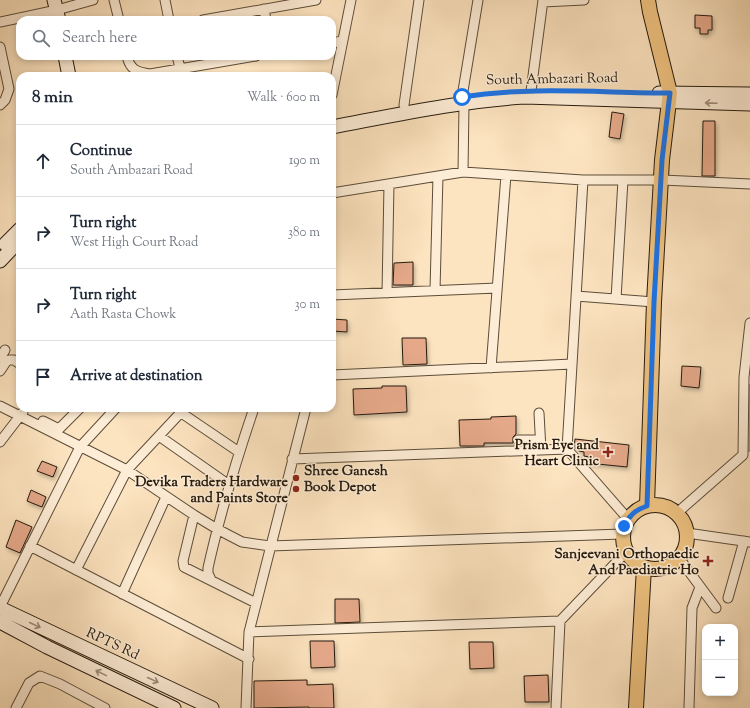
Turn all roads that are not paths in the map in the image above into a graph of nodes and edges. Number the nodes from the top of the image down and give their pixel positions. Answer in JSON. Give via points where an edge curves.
{"nodes":[{"id":1,"x":93,"y":0,"type":"edge"},
{"id":2,"x":114,"y":0,"type":"edge"},
{"id":3,"x":165,"y":0,"type":"edge"},
{"id":4,"x":316,"y":0,"type":"edge"},
{"id":5,"x":351,"y":0,"type":"edge"},
{"id":6,"x":419,"y":0,"type":"edge"},
{"id":7,"x":478,"y":0,"type":"edge"},
{"id":8,"x":584,"y":0,"type":"edge"},
{"id":9,"x":648,"y":0,"type":"edge"},
{"id":10,"x":655,"y":0,"type":"edge"},
{"id":11,"x":543,"y":1,"type":"edge"},
{"id":12,"x":275,"y":4,"type":"edge"},
{"id":13,"x":264,"y":9,"type":"junction"},
{"id":14,"x":57,"y":10,"type":"edge"},
{"id":15,"x":28,"y":16,"type":"edge"},
{"id":16,"x":118,"y":16,"type":"edge"},
{"id":17,"x":168,"y":16,"type":"edge"},
{"id":18,"x":225,"y":16,"type":"edge"},
{"id":19,"x":265,"y":16,"type":"edge"},
{"id":20,"x":16,"y":19,"type":"edge"},
{"id":21,"x":0,"y":22,"type":"edge"},
{"id":22,"x":342,"y":41,"type":"junction"},
{"id":23,"x":336,"y":42,"type":"edge"},
{"id":24,"x":0,"y":47,"type":"edge"},
{"id":25,"x":66,"y":60,"type":"edge"},
{"id":26,"x":128,"y":60,"type":"edge"},
{"id":27,"x":178,"y":60,"type":"edge"},
{"id":28,"x":237,"y":60,"type":"edge"},
{"id":29,"x":2,"y":70,"type":"edge"},
{"id":30,"x":68,"y":72,"type":"edge"},
{"id":31,"x":138,"y":72,"type":"edge"},
{"id":32,"x":181,"y":72,"type":"edge"},
{"id":33,"x":336,"y":73,"type":"edge"},
{"id":34,"x":531,"y":91,"type":"junction"},
{"id":35,"x":750,"y":94,"type":"edge"},
{"id":36,"x":674,"y":98,"type":"junction"},
{"id":37,"x":463,"y":100,"type":"junction"},
{"id":38,"x":750,"y":104,"type":"edge"},
{"id":39,"x":0,"y":105,"type":"edge"},
{"id":40,"x":404,"y":106,"type":"junction"},
{"id":41,"x":336,"y":119,"type":"edge"},
{"id":42,"x":336,"y":126,"type":"edge"},
{"id":43,"x":463,"y":172,"type":"junction"},
{"id":44,"x":506,"y":175,"type":"junction"},
{"id":45,"x":438,"y":176,"type":"junction"},
{"id":46,"x":583,"y":180,"type":"junction"},
{"id":47,"x":623,"y":180,"type":"junction"},
{"id":48,"x":665,"y":180,"type":"junction"},
{"id":49,"x":390,"y":184,"type":"junction"},
{"id":50,"x":750,"y":184,"type":"edge"},
{"id":51,"x":336,"y":192,"type":"edge"},
{"id":52,"x":16,"y":233,"type":"edge"},
{"id":53,"x":16,"y":244,"type":"edge"},
{"id":54,"x":0,"y":250,"type":"edge"},
{"id":55,"x":0,"y":261,"type":"edge"},
{"id":56,"x":497,"y":288,"type":"junction"},
{"id":57,"x":435,"y":290,"type":"junction"},
{"id":58,"x":387,"y":292,"type":"junction"},
{"id":59,"x":336,"y":295,"type":"edge"},
{"id":60,"x":576,"y":296,"type":"junction"},
{"id":61,"x":616,"y":299,"type":"junction"},
{"id":62,"x":654,"y":302,"type":"junction"},
{"id":63,"x":750,"y":323,"type":"edge"},
{"id":64,"x":16,"y":361,"type":"edge"},
{"id":65,"x":572,"y":364,"type":"junction"},
{"id":66,"x":491,"y":368,"type":"junction"},
{"id":67,"x":0,"y":370,"type":"edge"},
{"id":68,"x":336,"y":375,"type":"edge"},
{"id":69,"x":747,"y":377,"type":"edge"},
{"id":70,"x":0,"y":401,"type":"edge"},
{"id":71,"x":0,"y":406,"type":"edge"},
{"id":72,"x":16,"y":410,"type":"edge"},
{"id":73,"x":16,"y":412,"type":"edge"},
{"id":74,"x":16,"y":412,"type":"edge"},
{"id":75,"x":19,"y":412,"type":"edge"},
{"id":76,"x":76,"y":412,"type":"edge"},
{"id":77,"x":112,"y":412,"type":"edge"},
{"id":78,"x":180,"y":412,"type":"edge"},
{"id":79,"x":185,"y":412,"type":"edge"},
{"id":80,"x":253,"y":412,"type":"edge"},
{"id":81,"x":305,"y":412,"type":"edge"},
{"id":82,"x":539,"y":413,"type":"dead end"},
{"id":83,"x":22,"y":414,"type":"junction"},
{"id":84,"x":53,"y":430,"type":"junction"},
{"id":85,"x":159,"y":436,"type":"junction"},
{"id":86,"x":518,"y":440,"type":"dead end"},
{"id":87,"x":540,"y":440,"type":"junction"},
{"id":88,"x":0,"y":442,"type":"edge"},
{"id":89,"x":80,"y":447,"type":"junction"},
{"id":90,"x":567,"y":449,"type":"junction"},
{"id":91,"x":541,"y":450,"type":"junction"},
{"id":92,"x":239,"y":452,"type":"junction"},
{"id":93,"x":747,"y":455,"type":"edge"},
{"id":94,"x":292,"y":459,"type":"junction"},
{"id":95,"x":127,"y":470,"type":"junction"},
{"id":96,"x":229,"y":485,"type":"junction"},
{"id":97,"x":166,"y":497,"type":"junction"},
{"id":98,"x":650,"y":505,"type":"junction"},
{"id":99,"x":677,"y":513,"type":"junction"},
{"id":100,"x":194,"y":515,"type":"junction"},
{"id":101,"x":628,"y":518,"type":"junction"},
{"id":102,"x":217,"y":529,"type":"junction"},
{"id":103,"x":687,"y":533,"type":"junction"},
{"id":104,"x":622,"y":534,"type":"junction"},
{"id":105,"x":747,"y":542,"type":"edge"},
{"id":106,"x":30,"y":546,"type":"junction"},
{"id":107,"x":270,"y":546,"type":"junction"},
{"id":108,"x":626,"y":552,"type":"junction"},
{"id":109,"x":679,"y":558,"type":"junction"},
{"id":110,"x":648,"y":568,"type":"junction"},
{"id":111,"x":76,"y":570,"type":"junction"},
{"id":112,"x":211,"y":580,"type":"junction"},
{"id":113,"x":700,"y":587,"type":"junction"},
{"id":114,"x":122,"y":594,"type":"junction"},
{"id":115,"x":728,"y":598,"type":"dead end"},
{"id":116,"x":256,"y":603,"type":"junction"},
{"id":117,"x":0,"y":608,"type":"edge"},
{"id":118,"x":716,"y":608,"type":"dead end"},
{"id":119,"x":560,"y":621,"type":"junction"},
{"id":120,"x":0,"y":622,"type":"edge"},
{"id":121,"x":249,"y":632,"type":"junction"},
{"id":122,"x":249,"y":659,"type":"junction"},
{"id":123,"x":16,"y":708,"type":"edge"},
{"id":124,"x":105,"y":708,"type":"edge"},
{"id":125,"x":174,"y":708,"type":"edge"},
{"id":126,"x":212,"y":708,"type":"edge"},
{"id":127,"x":246,"y":708,"type":"edge"},
{"id":128,"x":556,"y":708,"type":"edge"},
{"id":129,"x":636,"y":708,"type":"edge"},
{"id":130,"x":643,"y":708,"type":"edge"},
{"id":131,"x":689,"y":708,"type":"edge"}],
"edges":[{"from":1,"to":14,"type":"street"},
{"from":2,"to":16,"type":"street"},
{"from":3,"to":17,"type":"street"},
{"from":4,"to":12,"type":"street"},
{"from":5,"to":22,"type":"street"},
{"from":6,"to":40,"type":"street"},
{"from":7,"to":37,"type":"street"},
{"from":8,"to":11,"type":"street"},
{"from":9,"to":36,"type":"main road"},
{"from":10,"to":36,"type":"main road"},
{"from":11,"to":34,"type":"street"},
{"from":12,"to":13,"type":"street"},
{"from":13,"to":18,"type":"street"},
{"from":13,"to":19,"type":"street"},
{"from":14,"to":15,"type":"street"},
{"from":20,"to":21,"type":"street"},
{"from":22,"to":23,"type":"street"},
{"from":22,"to":33,"type":"street"},
{"from":24,"to":29,"type":"street"},
{"from":25,"to":30,"type":"main road"},
{"from":26,"to":31,"type":"street"},
{"from":27,"to":32,"type":"street"},
{"from":28,"to":32,"type":"street"},
{"from":29,"to":39,"type":"street","via":[[9,89]]},
{"from":34,"to":36,"type":"main road","name":"South Ambazari Road"},
{"from":34,"to":37,"type":"main road","name":"South Ambazari Road","via":[[487,93]]},
{"from":35,"to":36,"type":"main road","name":"South Ambazari Road"},
{"from":36,"to":37,"type":"main road","name":"South Ambazari Road","via":[[525,97]]},
{"from":38,"to":36,"type":"main road","name":"South Ambazari Road","one_way":true},
{"from":36,"to":48,"type":"main road","via":[[662,160]]},
{"from":37,"to":40,"type":"main road","name":"South Ambazari Road"},
{"from":37,"to":42,"type":"main road","name":"South Ambazari Road"},
{"from":37,"to":43,"type":"street"},
{"from":40,"to":41,"type":"main road","name":"South Ambazari Road"},
{"from":43,"to":44,"type":"street"},
{"from":43,"to":45,"type":"street"},
{"from":44,"to":46,"type":"street"},
{"from":44,"to":56,"type":"street"},
{"from":45,"to":49,"type":"street"},
{"from":45,"to":57,"type":"street"},
{"from":46,"to":47,"type":"street"},
{"from":46,"to":60,"type":"street"},
{"from":47,"to":48,"type":"street"},
{"from":47,"to":61,"type":"street"},
{"from":48,"to":50,"type":"street"},
{"from":48,"to":62,"type":"main road"},
{"from":48,"to":98,"type":"main road","via":[[665,276],[655,463]]},
{"from":49,"to":51,"type":"street"},
{"from":49,"to":58,"type":"street"},
{"from":52,"to":54,"type":"main road"},
{"from":53,"to":55,"type":"main road"},
{"from":56,"to":57,"type":"street"},
{"from":56,"to":66,"type":"street"},
{"from":57,"to":58,"type":"street"},
{"from":58,"to":59,"type":"street"},
{"from":60,"to":61,"type":"street"},
{"from":60,"to":65,"type":"street"},
{"from":61,"to":62,"type":"street"},
{"from":62,"to":98,"type":"main road"},
{"from":63,"to":69,"type":"street"},
{"from":64,"to":67,"type":"street","via":[[9,360]]},
{"from":65,"to":66,"type":"street"},
{"from":65,"to":90,"type":"street"},
{"from":66,"to":68,"type":"street"},
{"from":69,"to":93,"type":"street"},
{"from":70,"to":72,"type":"street"},
{"from":71,"to":73,"type":"street"},
{"from":74,"to":83,"type":"street"},
{"from":75,"to":83,"type":"street"},
{"from":76,"to":84,"type":"street","via":[[59,429]]},
{"from":77,"to":89,"type":"street"},
{"from":78,"to":85,"type":"street"},
{"from":79,"to":92,"type":"street"},
{"from":80,"to":92,"type":"street"},
{"from":81,"to":94,"type":"street"},
{"from":82,"to":87,"type":"street"},
{"from":83,"to":84,"type":"street"},
{"from":83,"to":88,"type":"street"},
{"from":84,"to":89,"type":"street"},
{"from":85,"to":95,"type":"street"},
{"from":85,"to":96,"type":"street"},
{"from":86,"to":87,"type":"street"},
{"from":87,"to":91,"type":"street"},
{"from":89,"to":95,"type":"street"},
{"from":89,"to":106,"type":"street"},
{"from":90,"to":91,"type":"street"},
{"from":90,"to":101,"type":"street"},
{"from":91,"to":94,"type":"street"},
{"from":92,"to":96,"type":"street"},
{"from":93,"to":99,"type":"street"},
{"from":94,"to":107,"type":"street"},
{"from":95,"to":97,"type":"street"},
{"from":95,"to":111,"type":"street"},
{"from":96,"to":102,"type":"street"},
{"from":97,"to":100,"type":"street"},
{"from":97,"to":114,"type":"street"},
{"from":98,"to":99,"type":"main road","via":[[662,505]]},
{"from":98,"to":101,"type":"main road","via":[[639,508]]},
{"from":99,"to":103,"type":"main road"},
{"from":100,"to":102,"type":"street"},
{"from":100,"to":112,"type":"street","via":[[183,561],[184,567]]},
{"from":101,"to":104,"type":"main road"},
{"from":102,"to":107,"type":"street","via":[[242,542]]},
{"from":102,"to":112,"type":"street","via":[[208,568]]},
{"from":103,"to":105,"type":"street"},
{"from":103,"to":109,"type":"main road","via":[[687,542]]},
{"from":104,"to":107,"type":"street"},
{"from":104,"to":108,"type":"main road"},
{"from":105,"to":115,"type":"street"},
{"from":106,"to":111,"type":"street"},
{"from":106,"to":117,"type":"street"},
{"from":107,"to":116,"type":"street"},
{"from":108,"to":110,"type":"main road","via":[[637,564]]},
{"from":108,"to":119,"type":"street"},
{"from":109,"to":110,"type":"main road","via":[[662,568]]},
{"from":109,"to":113,"type":"street"},
{"from":110,"to":129,"type":"main road"},
{"from":110,"to":130,"type":"main road"},
{"from":111,"to":114,"type":"street"},
{"from":112,"to":116,"type":"street"},
{"from":113,"to":118,"type":"street"},
{"from":113,"to":131,"type":"street","via":[[692,608]]},
{"from":114,"to":122,"type":"street"},
{"from":116,"to":121,"type":"street"},
{"from":117,"to":126,"type":"main road","name":"RPTS Rd","one_way":true},
{"from":119,"to":121,"type":"street"},
{"from":119,"to":128,"type":"street"},
{"from":125,"to":120,"type":"main road","one_way":true},
{"from":121,"to":122,"type":"street"},
{"from":122,"to":127,"type":"street"},
{"from":123,"to":124,"type":"street","via":[[29,683],[40,676]]}]}
